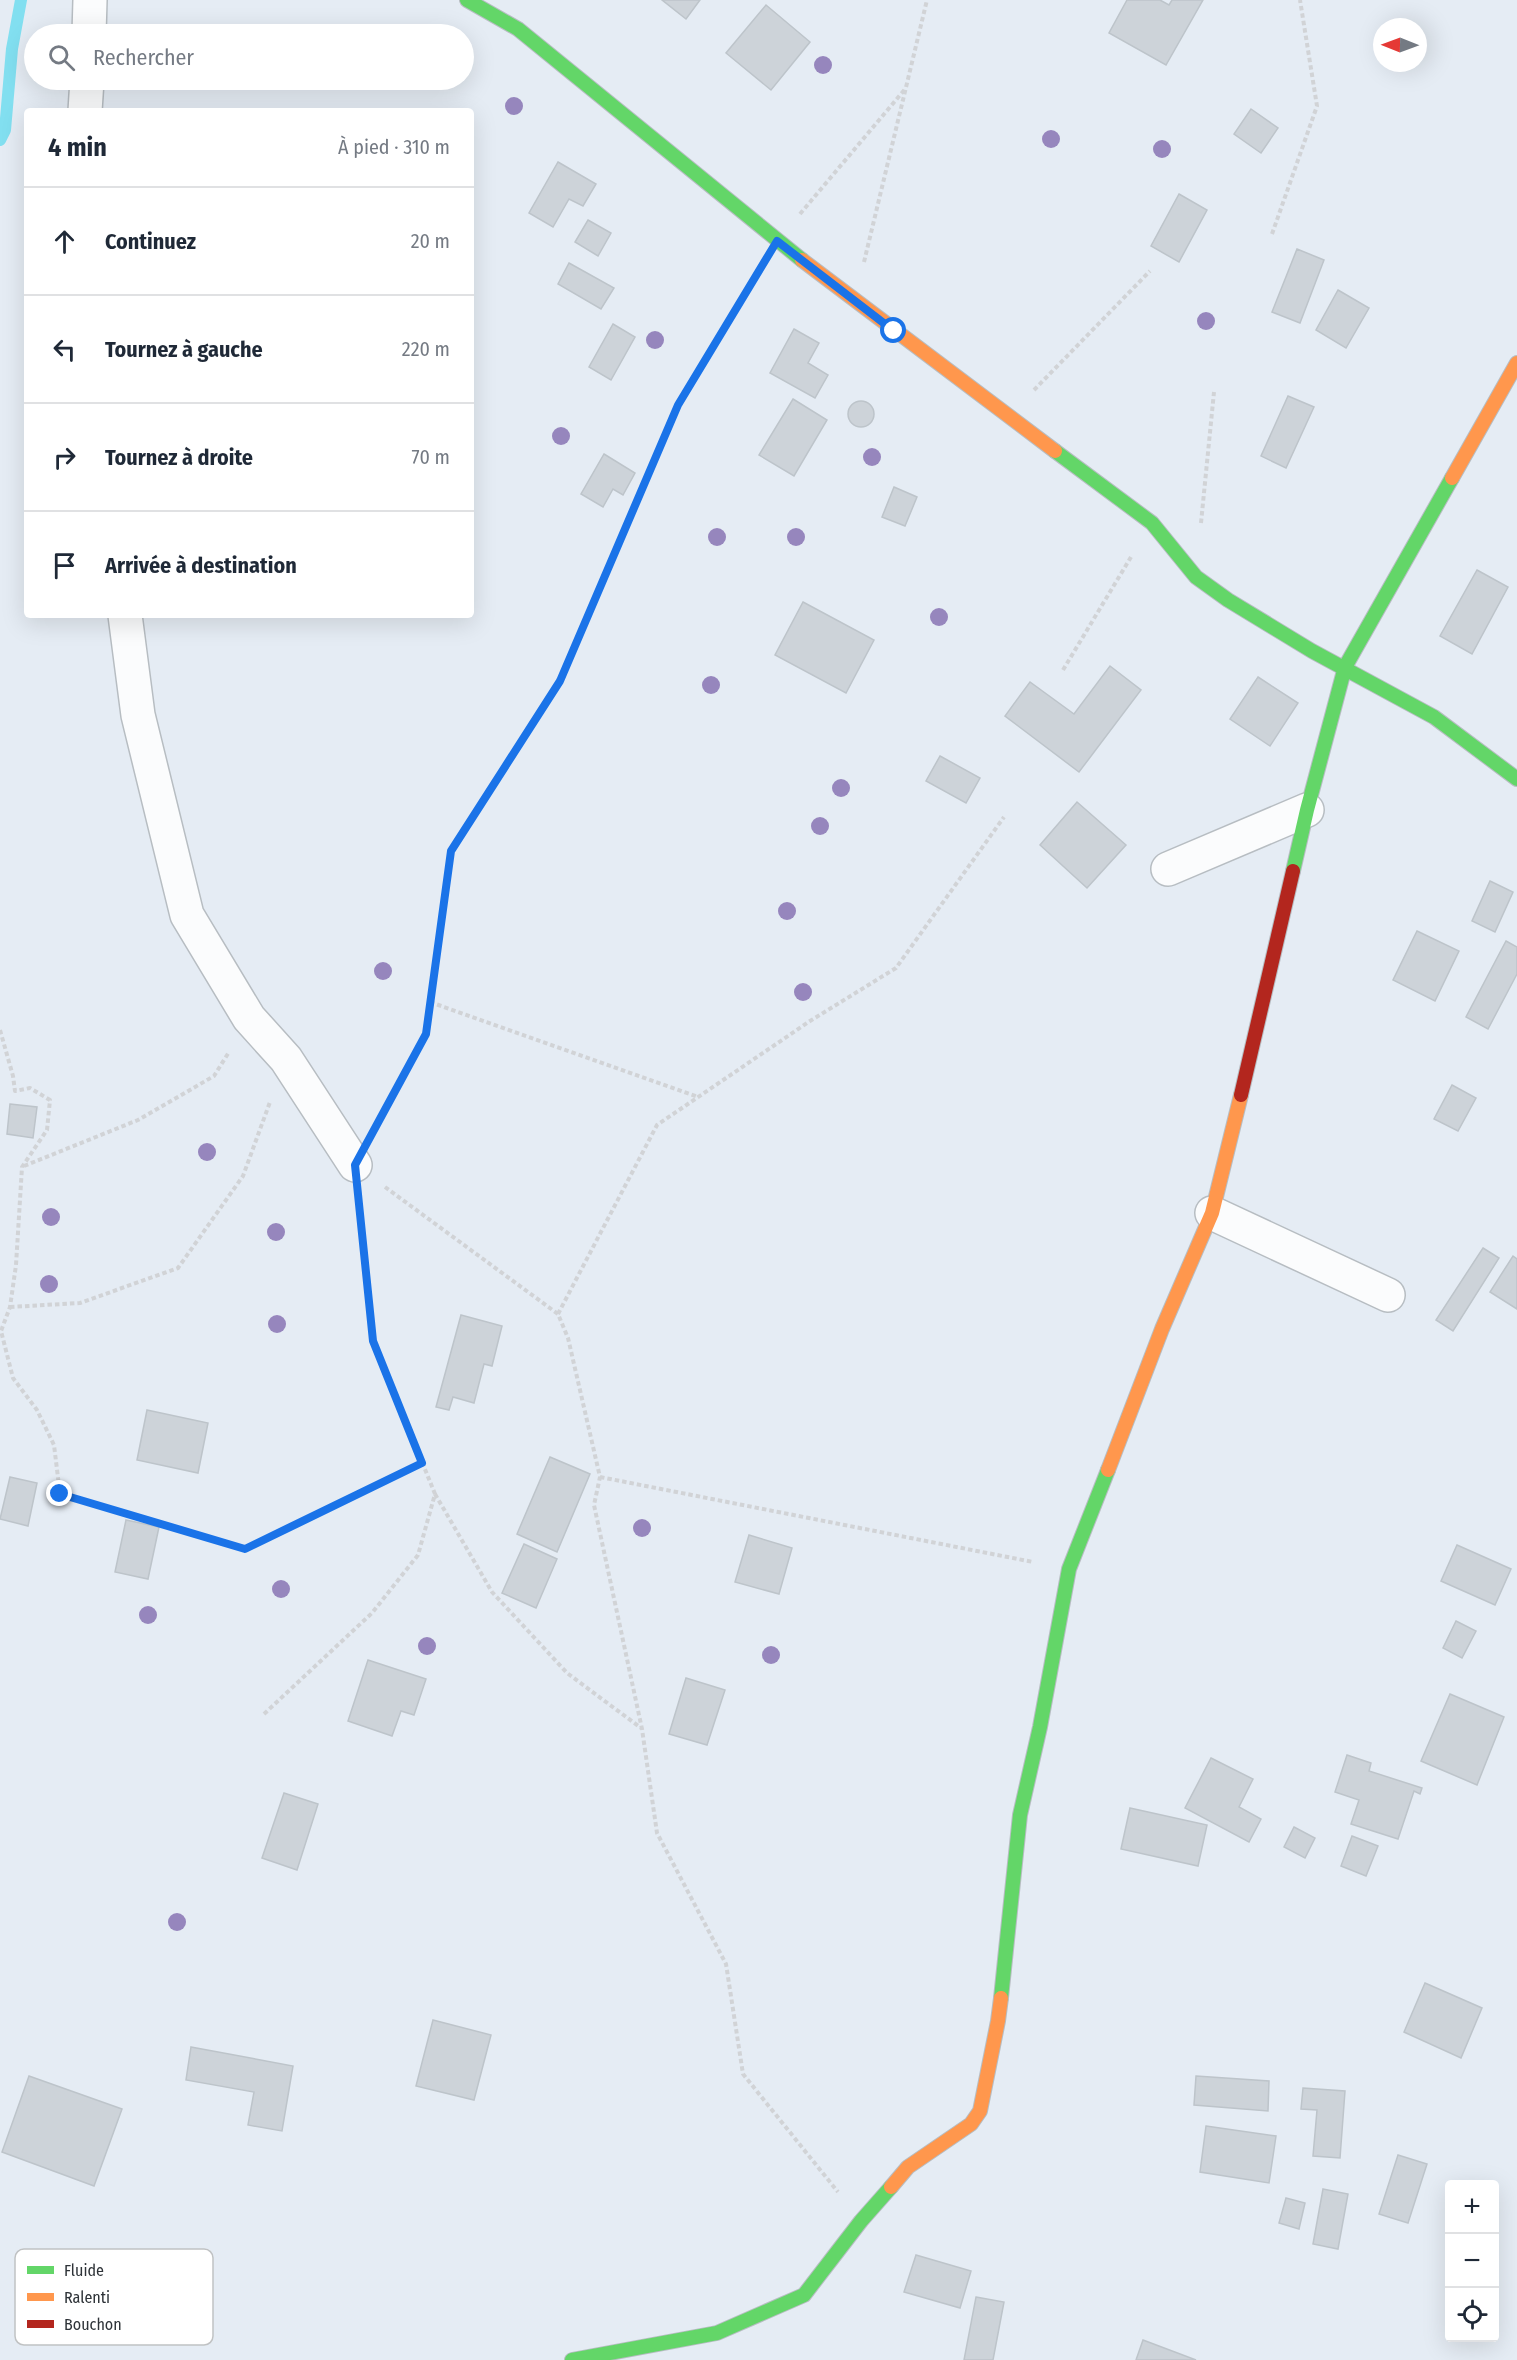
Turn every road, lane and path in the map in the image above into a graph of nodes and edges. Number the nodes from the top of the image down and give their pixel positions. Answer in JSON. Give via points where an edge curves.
{"nodes":[{"id":1,"x":90,"y":0,"type":"edge"},
{"id":2,"x":467,"y":0,"type":"edge"},
{"id":3,"x":927,"y":0,"type":"edge"},
{"id":4,"x":1300,"y":0,"type":"edge"},
{"id":5,"x":89,"y":24,"type":"edge"},
{"id":6,"x":906,"y":88,"type":"junction"},
{"id":7,"x":87,"y":90,"type":"edge"},
{"id":8,"x":86,"y":108,"type":"edge"},
{"id":9,"x":1272,"y":234,"type":"dead end"},
{"id":10,"x":777,"y":241,"type":"junction"},
{"id":11,"x":1150,"y":271,"type":"dead end"},
{"id":12,"x":855,"y":301,"type":"junction"},
{"id":13,"x":1517,"y":363,"type":"edge"},
{"id":14,"x":1214,"y":392,"type":"dead end"},
{"id":15,"x":1008,"y":416,"type":"junction"},
{"id":16,"x":1152,"y":523,"type":"junction"},
{"id":17,"x":1196,"y":577,"type":"junction"},
{"id":18,"x":125,"y":618,"type":"edge"},
{"id":19,"x":1345,"y":667,"type":"junction"},
{"id":20,"x":1063,"y":670,"type":"dead end"},
{"id":21,"x":1517,"y":779,"type":"edge"},
{"id":22,"x":1307,"y":810,"type":"junction"},
{"id":23,"x":1004,"y":817,"type":"dead end"},
{"id":24,"x":1167,"y":869,"type":"dead end"},
{"id":25,"x":430,"y":1002,"type":"junction"},
{"id":26,"x":249,"y":1018,"type":"junction"},
{"id":27,"x":0,"y":1030,"type":"edge"},
{"id":28,"x":286,"y":1059,"type":"junction"},
{"id":29,"x":699,"y":1097,"type":"junction"},
{"id":30,"x":355,"y":1165,"type":"junction"},
{"id":31,"x":22,"y":1167,"type":"junction"},
{"id":32,"x":1212,"y":1213,"type":"junction"},
{"id":33,"x":1388,"y":1295,"type":"dead end"},
{"id":34,"x":10,"y":1307,"type":"junction"},
{"id":35,"x":558,"y":1314,"type":"junction"},
{"id":36,"x":422,"y":1463,"type":"junction"},
{"id":37,"x":600,"y":1477,"type":"junction"},
{"id":38,"x":49,"y":1490,"type":"dead end"},
{"id":39,"x":60,"y":1494,"type":"junction"},
{"id":40,"x":435,"y":1494,"type":"junction"},
{"id":41,"x":1069,"y":1569,"type":"junction"},
{"id":42,"x":264,"y":1714,"type":"dead end"},
{"id":43,"x":642,"y":1729,"type":"junction"},
{"id":44,"x":861,"y":2221,"type":"junction"},
{"id":45,"x":572,"y":2360,"type":"edge"}],
"edges":[{"from":1,"to":5,"type":"street"},
{"from":2,"to":10,"type":"street","via":[[518,29]]},
{"from":3,"to":6,"type":"path"},
{"from":4,"to":9,"type":"path","via":[[1317,106]]},
{"from":6,"to":10,"type":"path"},
{"from":6,"to":12,"type":"path"},
{"from":7,"to":8,"type":"street"},
{"from":10,"to":12,"type":"street"},
{"from":10,"to":25,"type":"path","via":[[678,405],[560,681],[451,851]]},
{"from":11,"to":15,"type":"path"},
{"from":12,"to":15,"type":"street"},
{"from":13,"to":19,"type":"street"},
{"from":14,"to":17,"type":"path"},
{"from":15,"to":16,"type":"street"},
{"from":16,"to":17,"type":"street"},
{"from":16,"to":20,"type":"path"},
{"from":17,"to":19,"type":"street","via":[[1228,600]]},
{"from":18,"to":26,"type":"street","via":[[138,715],[187,915]]},
{"from":19,"to":21,"type":"street","via":[[1434,717]]},
{"from":19,"to":22,"type":"street"},
{"from":22,"to":24,"type":"street"},
{"from":22,"to":32,"type":"street"},
{"from":23,"to":29,"type":"path","via":[[896,968]]},
{"from":25,"to":29,"type":"path"},
{"from":25,"to":30,"type":"path","via":[[426,1034]]},
{"from":26,"to":28,"type":"street"},
{"from":26,"to":31,"type":"path","via":[[214,1076],[138,1120]]},
{"from":27,"to":31,"type":"path","via":[[15,1091],[30,1088],[50,1100],[47,1130]]},
{"from":28,"to":30,"type":"street"},
{"from":28,"to":34,"type":"path","via":[[243,1176],[178,1268],[80,1303]]},
{"from":29,"to":35,"type":"path","via":[[657,1125]]},
{"from":30,"to":35,"type":"path"},
{"from":30,"to":36,"type":"path","via":[[373,1341]]},
{"from":31,"to":34,"type":"path"},
{"from":32,"to":33,"type":"street"},
{"from":32,"to":41,"type":"street"},
{"from":34,"to":39,"type":"path","via":[[1,1332],[14,1378],[38,1410],[54,1445]]},
{"from":35,"to":37,"type":"path","via":[[571,1348]]},
{"from":36,"to":39,"type":"path","via":[[245,1549]]},
{"from":36,"to":40,"type":"path"},
{"from":37,"to":41,"type":"path"},
{"from":37,"to":43,"type":"path","via":[[594,1505]]},
{"from":38,"to":39,"type":"path"},
{"from":40,"to":42,"type":"path","via":[[418,1555],[372,1613]]},
{"from":40,"to":43,"type":"path","via":[[492,1592],[567,1673]]},
{"from":41,"to":44,"type":"street","via":[[1020,1815],[998,2021],[980,2110],[971,2124],[908,2167]]},
{"from":43,"to":44,"type":"path","via":[[657,1833],[726,1964],[743,2074]]},
{"from":44,"to":45,"type":"street","via":[[804,2295],[717,2333]]}]}
